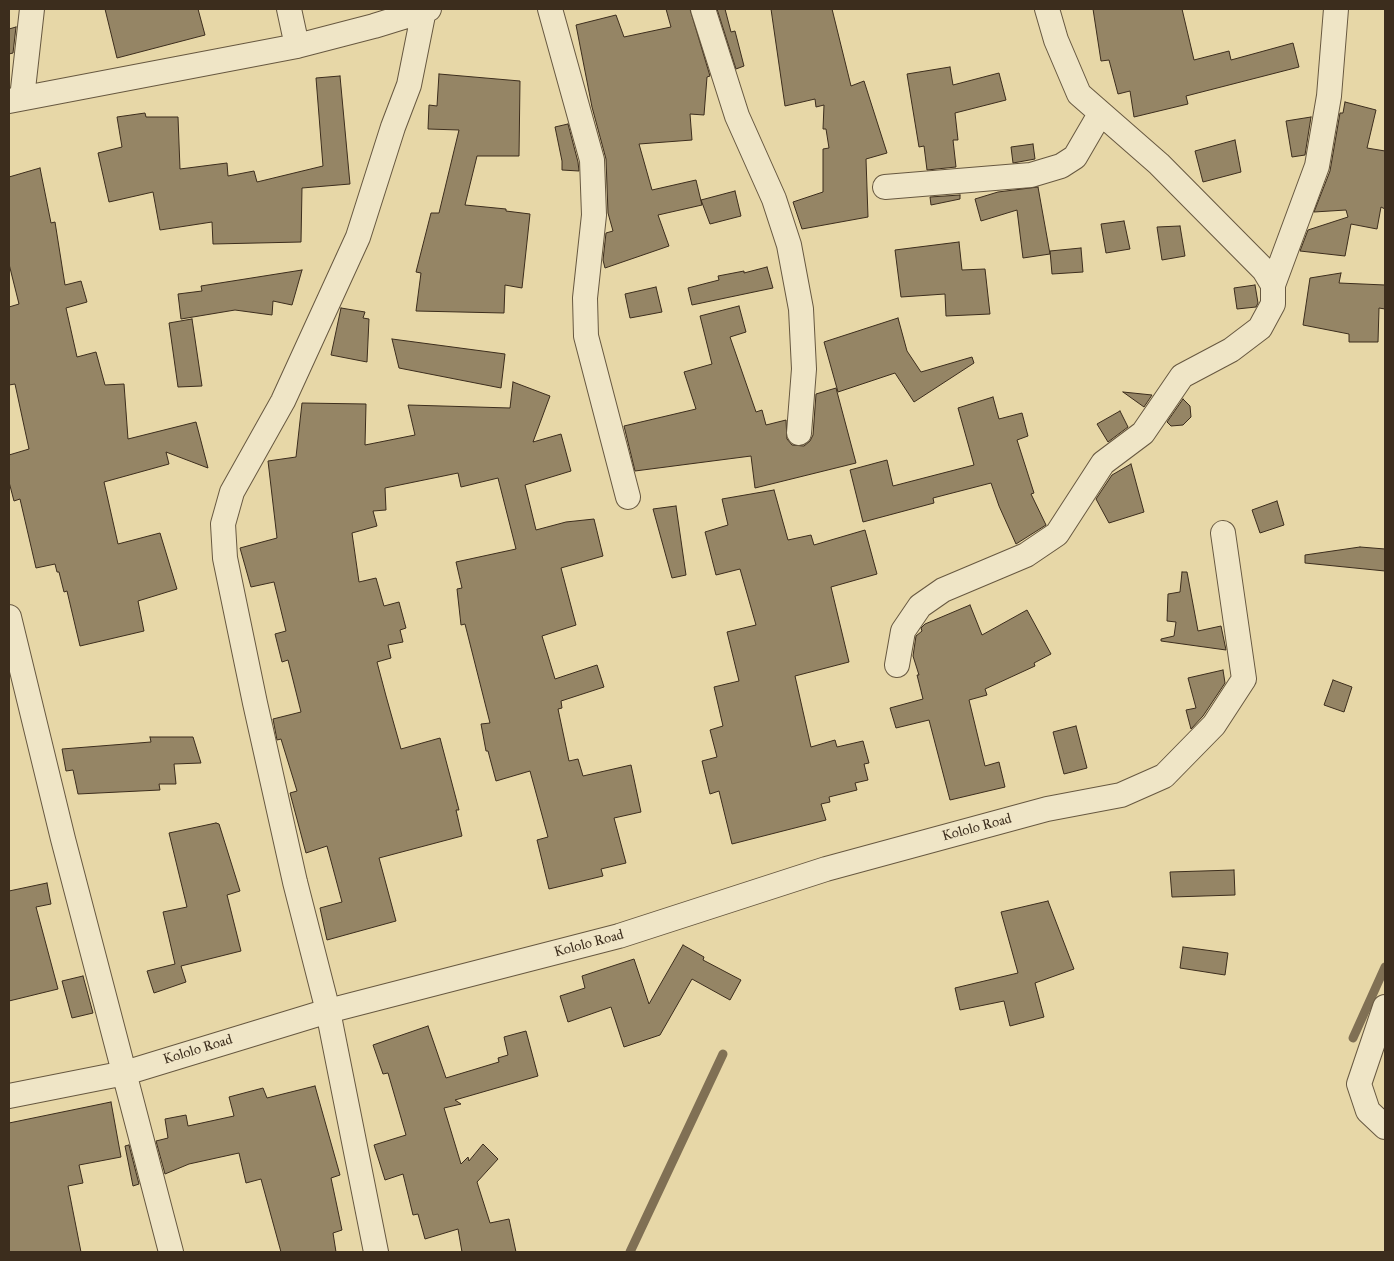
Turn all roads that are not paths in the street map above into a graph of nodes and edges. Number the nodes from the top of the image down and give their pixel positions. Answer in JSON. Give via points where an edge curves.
{"nodes":[{"id":1,"x":32,"y":9,"type":"edge"},
{"id":2,"x":289,"y":9,"type":"edge"},
{"id":3,"x":426,"y":9,"type":"edge"},
{"id":4,"x":550,"y":9,"type":"edge"},
{"id":5,"x":703,"y":9,"type":"edge"},
{"id":6,"x":1047,"y":9,"type":"edge"},
{"id":7,"x":1336,"y":9,"type":"edge"},
{"id":8,"x":297,"y":46,"type":"junction"},
{"id":9,"x":15,"y":100,"type":"edge"},
{"id":10,"x":1100,"y":114,"type":"junction"},
{"id":11,"x":885,"y":187,"type":"dead end"},
{"id":12,"x":1273,"y":285,"type":"junction"},
{"id":13,"x":800,"y":433,"type":"dead end"},
{"id":14,"x":628,"y":497,"type":"dead end"},
{"id":15,"x":1223,"y":533,"type":"dead end"},
{"id":16,"x":9,"y":617,"type":"edge"},
{"id":17,"x":897,"y":665,"type":"dead end"},
{"id":18,"x":1385,"y":1007,"type":"edge"},
{"id":19,"x":328,"y":1011,"type":"junction"},
{"id":20,"x":124,"y":1073,"type":"junction"},
{"id":21,"x":9,"y":1096,"type":"edge"},
{"id":22,"x":1385,"y":1127,"type":"edge"},
{"id":23,"x":171,"y":1252,"type":"edge"},
{"id":24,"x":376,"y":1252,"type":"edge"}],
"edges":[{"from":1,"to":9,"type":"street"},
{"from":2,"to":8,"type":"street"},
{"from":3,"to":8,"type":"street"},
{"from":3,"to":19,"type":"street","via":[[410,85],[358,237],[283,401],[232,492],[223,524],[225,558],[255,703]]},
{"from":4,"to":14,"type":"street","via":[[592,160],[594,215],[585,298],[586,336]]},
{"from":5,"to":13,"type":"street","via":[[737,116],[774,199],[789,246],[801,308],[804,369]]},
{"from":6,"to":10,"type":"street","via":[[1079,94]]},
{"from":7,"to":12,"type":"street","via":[[1329,96],[1317,166]]},
{"from":8,"to":9,"type":"street"},
{"from":10,"to":11,"type":"street","via":[[1075,158],[1061,166],[1030,175]]},
{"from":10,"to":12,"type":"street","via":[[1159,164],[1264,270]]},
{"from":12,"to":17,"type":"street","via":[[1274,304],[1260,328],[1231,350],[1182,376],[1143,433],[1104,463],[1057,534],[1026,555],[944,590],[920,606],[903,631]]},
{"from":15,"to":19,"type":"street","name":"Kololo Road","via":[[1244,679],[1214,725],[1164,776],[1121,795],[1047,809],[826,869],[618,936]]},
{"from":16,"to":20,"type":"street"},
{"from":18,"to":22,"type":"street","via":[[1359,1084],[1368,1111]]},
{"from":19,"to":20,"type":"street","name":"Kololo Road"},
{"from":19,"to":24,"type":"street"},
{"from":20,"to":21,"type":"street","name":"Kololo Road"},
{"from":20,"to":23,"type":"street"}]}
